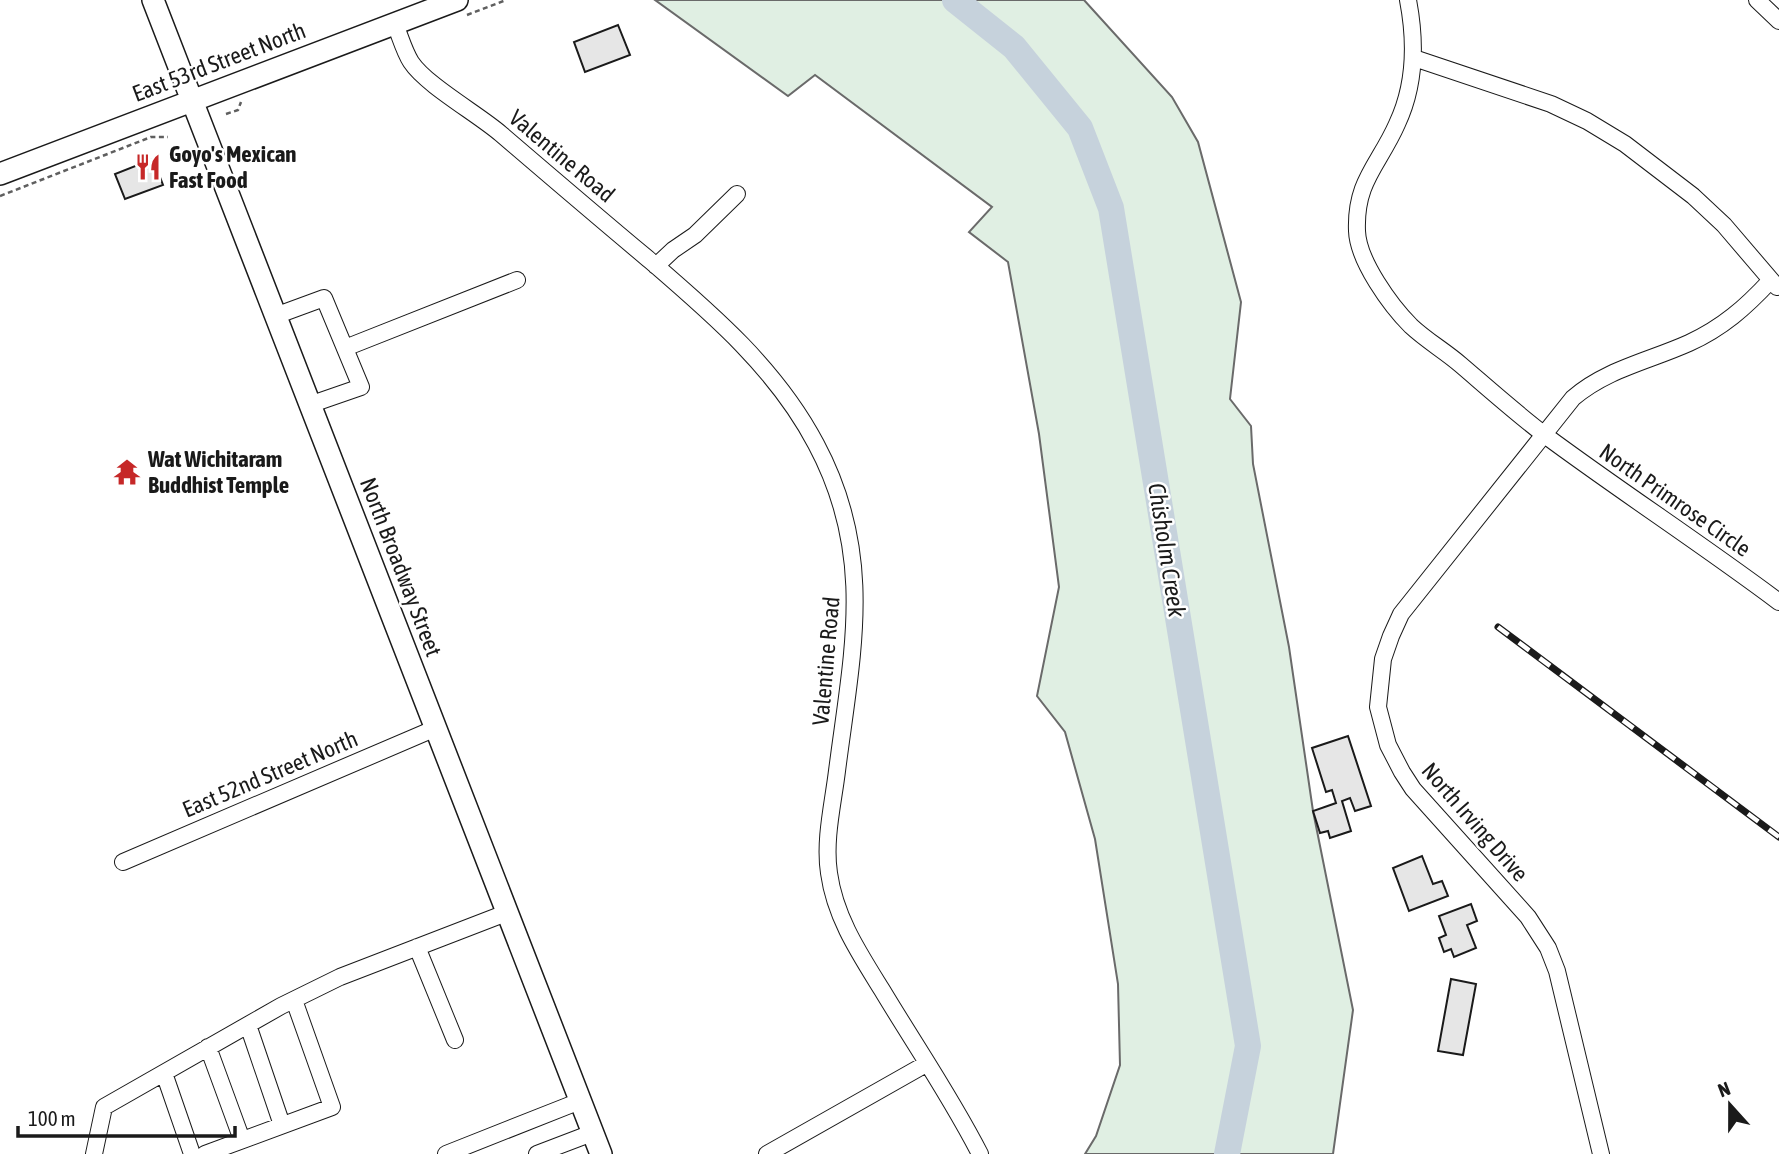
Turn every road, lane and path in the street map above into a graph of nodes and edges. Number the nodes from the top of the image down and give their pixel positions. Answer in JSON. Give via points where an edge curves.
{"nodes":[{"id":1,"x":153,"y":0,"type":"edge"},
{"id":2,"x":457,"y":0,"type":"edge"},
{"id":3,"x":1408,"y":0,"type":"edge"},
{"id":4,"x":1757,"y":0,"type":"edge"},
{"id":5,"x":1779,"y":21,"type":"edge"},
{"id":6,"x":395,"y":24,"type":"junction"},
{"id":7,"x":1414,"y":58,"type":"junction"},
{"id":8,"x":192,"y":101,"type":"junction"},
{"id":9,"x":168,"y":137,"type":"dead end"},
{"id":10,"x":0,"y":174,"type":"edge"},
{"id":11,"x":737,"y":194,"type":"dead end"},
{"id":12,"x":0,"y":197,"type":"edge"},
{"id":13,"x":656,"y":266,"type":"junction"},
{"id":14,"x":517,"y":280,"type":"dead end"},
{"id":15,"x":1775,"y":285,"type":"edge"},
{"id":16,"x":275,"y":316,"type":"junction"},
{"id":17,"x":345,"y":348,"type":"junction"},
{"id":18,"x":309,"y":405,"type":"junction"},
{"id":19,"x":1544,"y":435,"type":"junction"},
{"id":20,"x":1779,"y":602,"type":"edge"},
{"id":21,"x":436,"y":728,"type":"junction"},
{"id":22,"x":123,"y":862,"type":"dead end"},
{"id":23,"x":506,"y":913,"type":"junction"},
{"id":24,"x":417,"y":947,"type":"junction"},
{"id":25,"x":294,"y":1000,"type":"junction"},
{"id":26,"x":247,"y":1025,"type":"junction"},
{"id":27,"x":455,"y":1040,"type":"dead end"},
{"id":28,"x":208,"y":1047,"type":"junction"},
{"id":29,"x":926,"y":1064,"type":"junction"},
{"id":30,"x":163,"y":1073,"type":"junction"},
{"id":31,"x":580,"y":1101,"type":"junction"},
{"id":32,"x":282,"y":1125,"type":"junction"},
{"id":33,"x":592,"y":1133,"type":"junction"},
{"id":34,"x":242,"y":1140,"type":"junction"},
{"id":35,"x":94,"y":1154,"type":"edge"},
{"id":36,"x":192,"y":1154,"type":"edge"},
{"id":37,"x":205,"y":1154,"type":"edge"},
{"id":38,"x":446,"y":1154,"type":"edge"},
{"id":39,"x":537,"y":1154,"type":"edge"},
{"id":40,"x":601,"y":1154,"type":"edge"},
{"id":41,"x":767,"y":1154,"type":"edge"},
{"id":42,"x":980,"y":1154,"type":"edge"},
{"id":43,"x":1601,"y":1154,"type":"edge"}],
"edges":[{"from":1,"to":8,"type":"main road","name":"North Broadway Street"},
{"from":2,"to":6,"type":"main road","name":"East 53rd Street North"},
{"from":3,"to":7,"type":"street","name":"North Primrose Circle"},
{"from":4,"to":5,"type":"street"},
{"from":6,"to":8,"type":"main road","name":"East 53rd Street North"},
{"from":6,"to":13,"type":"street","name":"Valentine Road","via":[[411,62],[424,76],[491,126]]},
{"from":7,"to":15,"type":"street","via":[[1551,104],[1625,144],[1724,225]]},
{"from":7,"to":19,"type":"street","name":"North Primrose Circle","via":[[1398,122],[1359,200],[1357,236],[1376,279],[1405,320]]},
{"from":8,"to":10,"type":"main road","name":"East 53rd Street North"},
{"from":8,"to":16,"type":"main road","name":"North Broadway Street"},
{"from":9,"to":12,"type":"path","via":[[151,137]]},
{"from":11,"to":13,"type":"street"},
{"from":13,"to":29,"type":"street","name":"Valentine Road","via":[[727,328],[786,396],[818,448],[837,497],[851,548],[856,617],[829,838],[829,874],[848,933]]},
{"from":14,"to":17,"type":"street"},
{"from":15,"to":19,"type":"street","name":"North Irving Drive","via":[[1708,334],[1586,386]]},
{"from":16,"to":17,"type":"street","via":[[324,298]]},
{"from":16,"to":18,"type":"main road","name":"North Broadway Street"},
{"from":17,"to":18,"type":"street","via":[[361,387]]},
{"from":18,"to":21,"type":"main road","name":"North Broadway Street"},
{"from":19,"to":20,"type":"street","name":"North Primrose Circle"},
{"from":19,"to":43,"type":"street","name":"North Irving Drive","via":[[1401,614],[1383,659],[1378,707],[1388,745],[1408,780],[1528,917],[1548,948]]},
{"from":21,"to":22,"type":"street","name":"East 52nd Street North"},
{"from":21,"to":23,"type":"main road","name":"North Broadway Street"},
{"from":23,"to":24,"type":"street"},
{"from":23,"to":31,"type":"main road","name":"North Broadway Street"},
{"from":24,"to":25,"type":"street"},
{"from":24,"to":27,"type":"street"},
{"from":25,"to":26,"type":"street"},
{"from":25,"to":32,"type":"street","via":[[332,1107]]},
{"from":26,"to":28,"type":"street"},
{"from":26,"to":32,"type":"street"},
{"from":28,"to":30,"type":"street"},
{"from":28,"to":34,"type":"street"},
{"from":29,"to":41,"type":"street"},
{"from":29,"to":42,"type":"street","name":"Valentine Road"},
{"from":30,"to":35,"type":"street","via":[[104,1107]]},
{"from":30,"to":36,"type":"street"},
{"from":31,"to":33,"type":"main road","name":"North Broadway Street"},
{"from":31,"to":38,"type":"street"},
{"from":32,"to":34,"type":"street"},
{"from":33,"to":39,"type":"street"},
{"from":33,"to":40,"type":"main road","name":"North Broadway Street"},
{"from":34,"to":37,"type":"street"}]}
